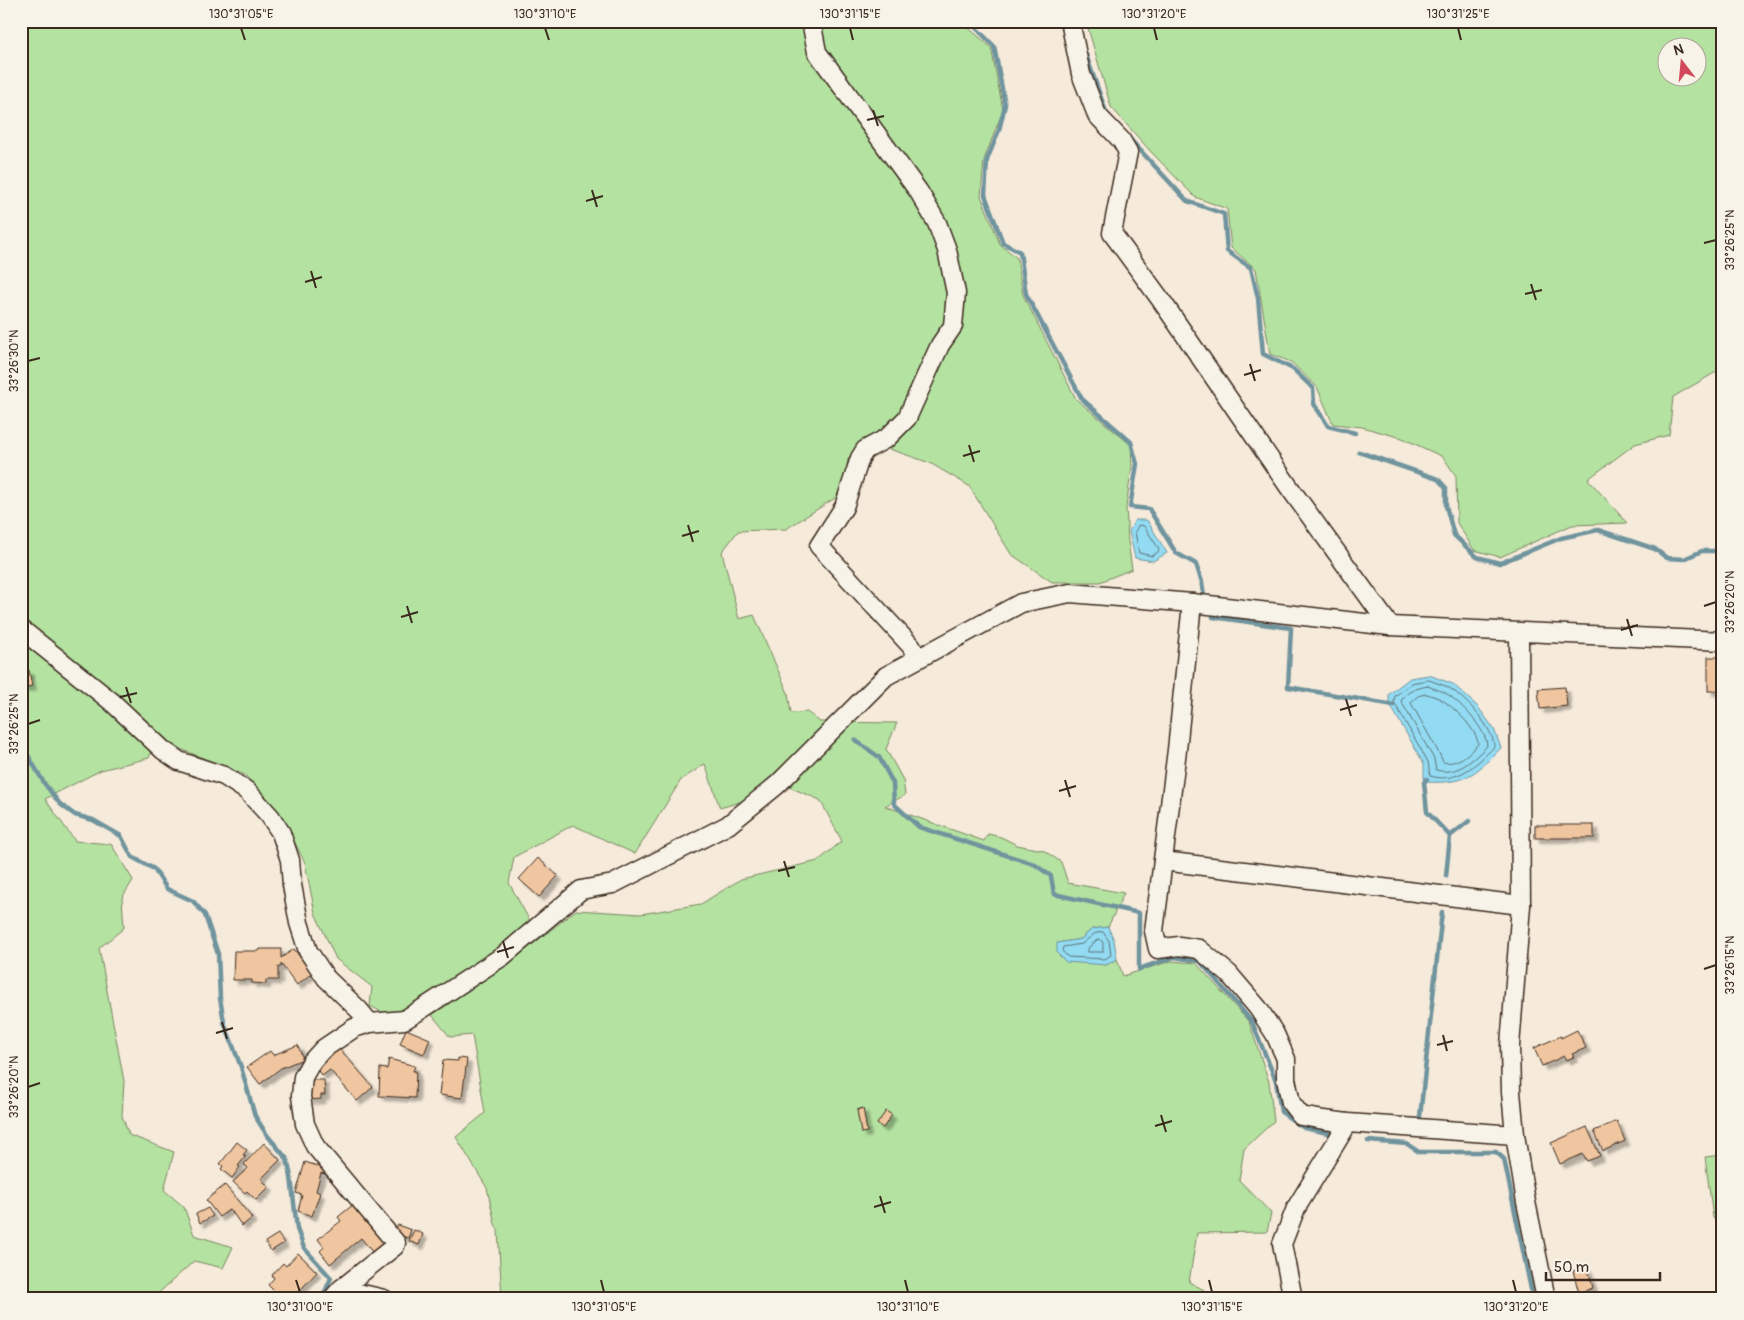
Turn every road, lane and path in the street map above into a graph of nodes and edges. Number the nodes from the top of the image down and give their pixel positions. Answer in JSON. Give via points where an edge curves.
{"nodes":[{"id":1,"x":814,"y":21,"type":"edge"},
{"id":2,"x":1070,"y":21,"type":"edge"},
{"id":3,"x":1192,"y":603,"type":"junction"},
{"id":4,"x":1390,"y":626,"type":"junction"},
{"id":5,"x":21,"y":629,"type":"edge"},
{"id":6,"x":1519,"y":633,"type":"junction"},
{"id":7,"x":1723,"y":642,"type":"edge"},
{"id":8,"x":917,"y":657,"type":"junction"},
{"id":9,"x":1163,"y":861,"type":"junction"},
{"id":10,"x":1521,"y":905,"type":"junction"},
{"id":11,"x":370,"y":1023,"type":"junction"},
{"id":12,"x":1348,"y":1123,"type":"junction"},
{"id":13,"x":1515,"y":1135,"type":"junction"},
{"id":14,"x":336,"y":1294,"type":"edge"},
{"id":15,"x":384,"y":1299,"type":"edge"},
{"id":16,"x":1293,"y":1299,"type":"edge"},
{"id":17,"x":1546,"y":1299,"type":"edge"}],
"edges":[{"from":1,"to":8,"type":"street","via":[[817,52],[919,192],[937,223],[948,250],[956,293],[954,326],[940,345],[907,418],[887,438],[865,450],[844,507],[819,546],[911,646]]},
{"from":2,"to":4,"type":"street","via":[[1080,74],[1097,115],[1128,152],[1112,234],[1162,300],[1289,487]]},
{"from":3,"to":4,"type":"street"},
{"from":3,"to":8,"type":"street","via":[[1070,593],[1022,603]]},
{"from":3,"to":9,"type":"street"},
{"from":4,"to":6,"type":"street"},
{"from":5,"to":11,"type":"street","via":[[112,702],[163,750],[179,761],[224,776],[247,791],[270,816],[281,833],[290,860],[293,894],[308,952],[326,978]]},
{"from":6,"to":7,"type":"street"},
{"from":6,"to":10,"type":"street"},
{"from":8,"to":11,"type":"street","via":[[886,676],[777,785],[728,825],[613,884],[581,890],[503,956],[436,1000],[404,1020]]},
{"from":9,"to":10,"type":"street"},
{"from":9,"to":12,"type":"street","via":[[1154,932],[1158,950],[1180,946],[1199,949],[1229,974],[1275,1034],[1286,1059],[1291,1103],[1301,1116]]},
{"from":10,"to":13,"type":"street","via":[[1510,1046]]},
{"from":11,"to":14,"type":"street","via":[[354,1028],[323,1049],[312,1060],[303,1077],[301,1096],[305,1124],[314,1146],[396,1242]]},
{"from":12,"to":13,"type":"street"},
{"from":12,"to":16,"type":"street","via":[[1296,1208],[1282,1244]]},
{"from":13,"to":17,"type":"street"},
{"from":14,"to":15,"type":"street"}]}
